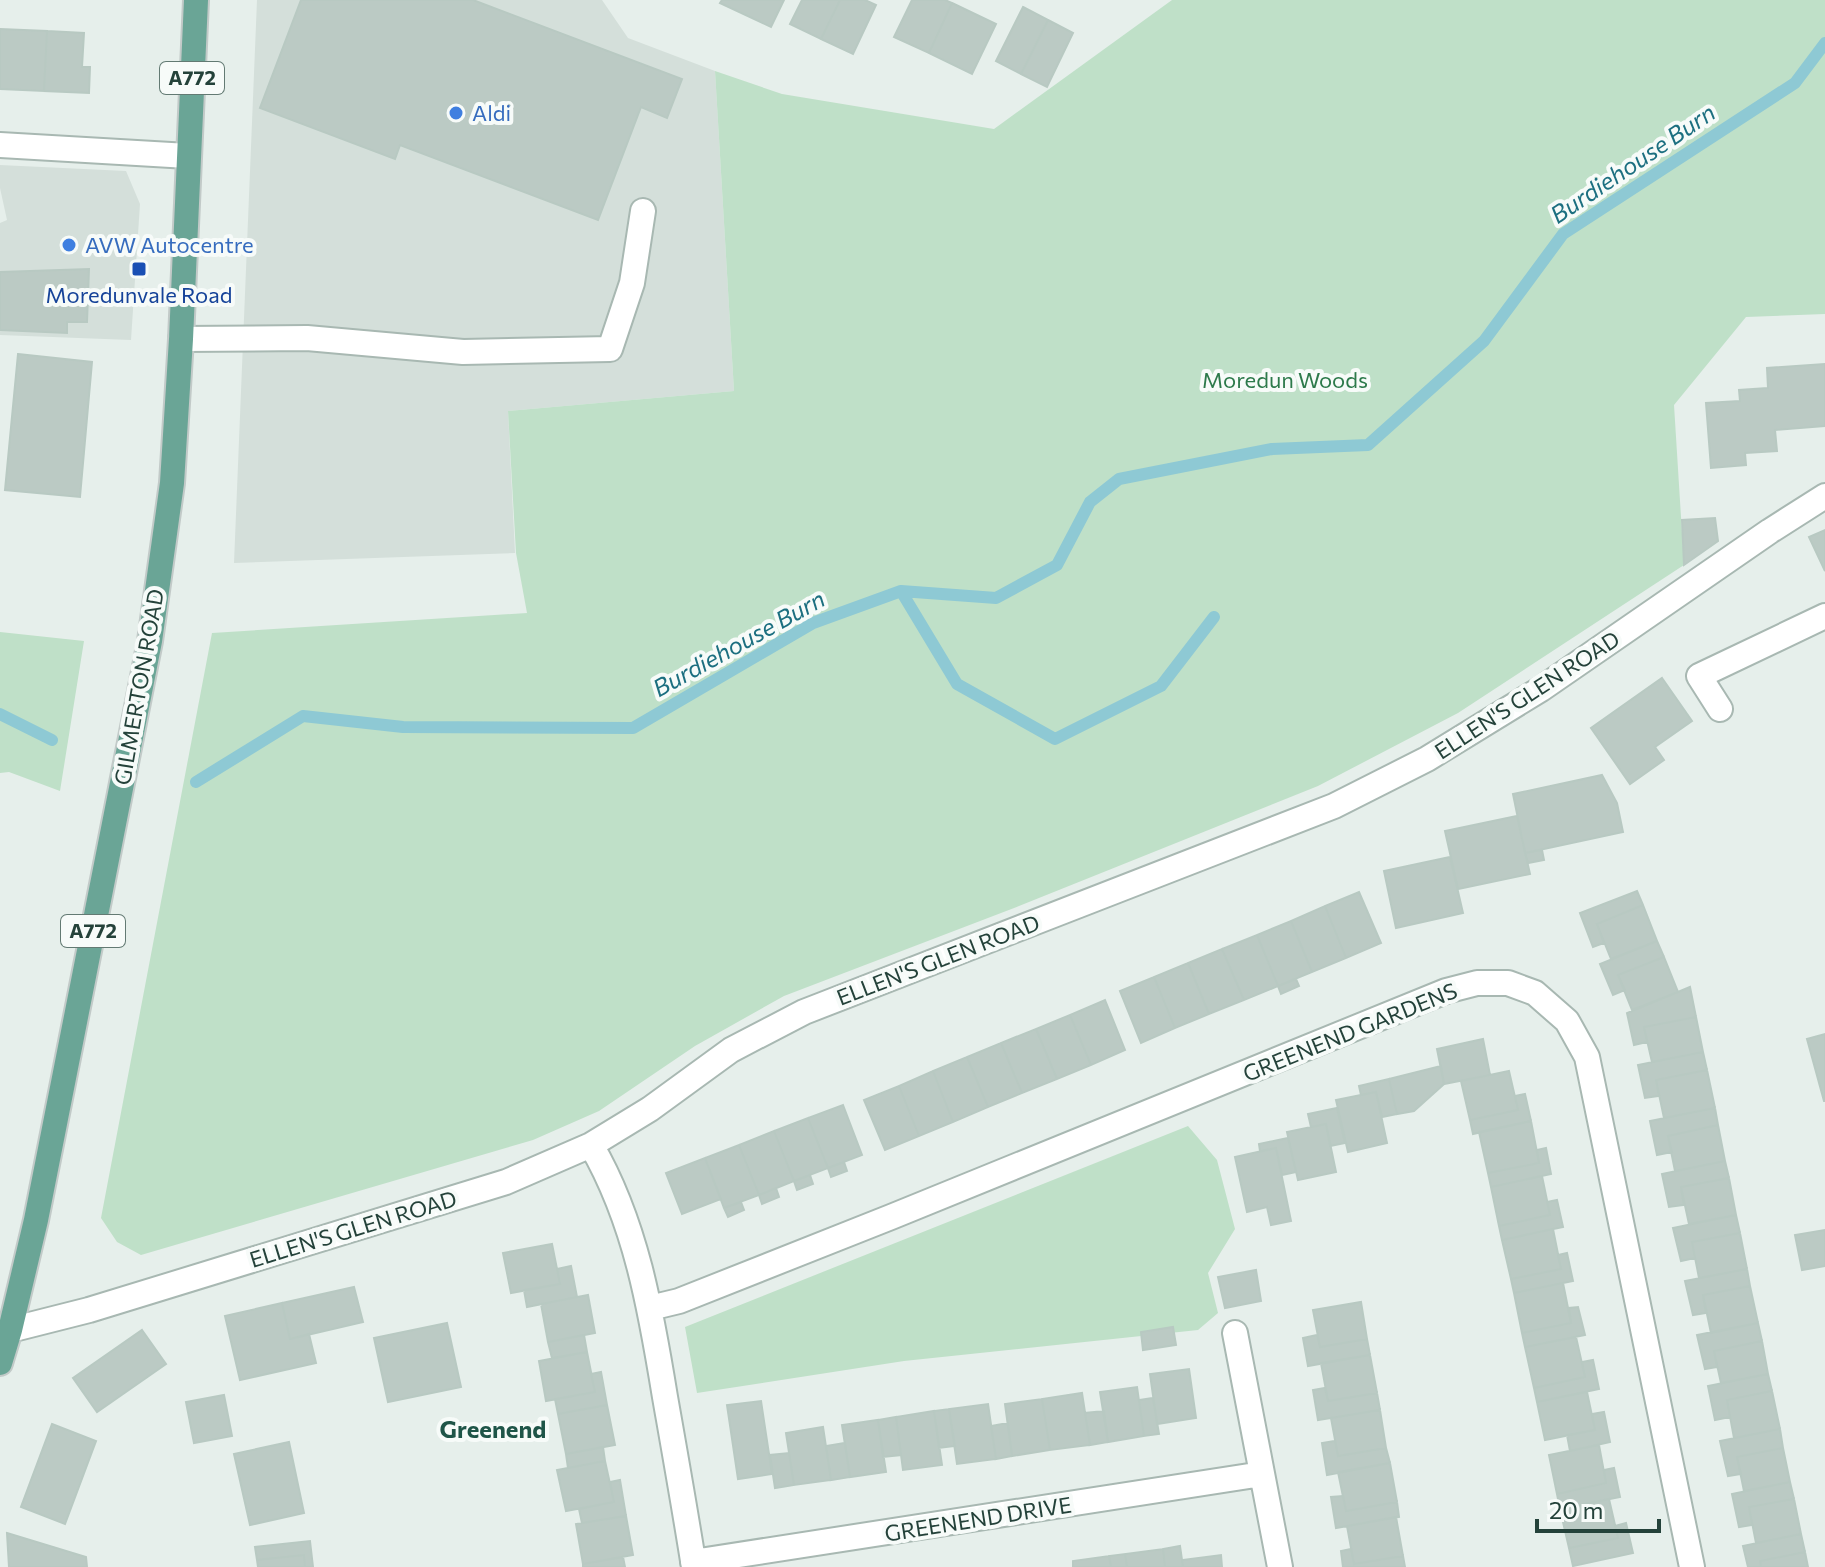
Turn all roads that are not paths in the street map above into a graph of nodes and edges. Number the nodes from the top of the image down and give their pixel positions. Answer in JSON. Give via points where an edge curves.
{"nodes":[{"id":1,"x":196,"y":0,"type":"edge"},
{"id":2,"x":0,"y":145,"type":"edge"},
{"id":3,"x":188,"y":156,"type":"junction"},
{"id":4,"x":643,"y":211,"type":"dead end"},
{"id":5,"x":181,"y":339,"type":"junction"},
{"id":6,"x":1825,"y":496,"type":"edge"},
{"id":7,"x":1825,"y":616,"type":"edge"},
{"id":8,"x":1720,"y":709,"type":"dead end"},
{"id":9,"x":591,"y":1145,"type":"junction"},
{"id":10,"x":650,"y":1308,"type":"junction"},
{"id":11,"x":10,"y":1330,"type":"junction"},
{"id":12,"x":1235,"y":1333,"type":"dead end"},
{"id":13,"x":0,"y":1363,"type":"edge"},
{"id":14,"x":1262,"y":1474,"type":"junction"},
{"id":15,"x":694,"y":1565,"type":"edge"},
{"id":16,"x":1280,"y":1567,"type":"edge"},
{"id":17,"x":1692,"y":1567,"type":"edge"}],
"edges":[{"from":1,"to":3,"type":"main road","name":"GILMERTON ROAD","number":"A772"},
{"from":2,"to":3,"type":"street"},
{"from":3,"to":5,"type":"main road","name":"GILMERTON ROAD","number":"A772"},
{"from":4,"to":5,"type":"street","via":[[632,283],[610,349],[463,352],[307,338]]},
{"from":5,"to":11,"type":"main road","name":"GILMERTON ROAD","number":"A772","via":[[172,483],[150,641]]},
{"from":6,"to":9,"type":"street","name":"ELLEN'S GLEN ROAD","via":[[1541,689],[1427,759],[1334,806],[804,1012],[731,1050]]},
{"from":7,"to":8,"type":"street","via":[[1699,676]]},
{"from":9,"to":10,"type":"street","via":[[621,1206]]},
{"from":9,"to":11,"type":"street","name":"ELLEN'S GLEN ROAD","via":[[506,1182]]},
{"from":10,"to":15,"type":"street"},
{"from":10,"to":17,"type":"street","name":"GREENEND GARDENS","via":[[891,1217],[1446,991],[1508,983],[1535,993],[1567,1021],[1587,1057]]},
{"from":11,"to":13,"type":"main road","name":"GILMERTON ROAD","number":"A772"},
{"from":12,"to":14,"type":"street"},
{"from":14,"to":15,"type":"street","name":"GREENEND DRIVE"},
{"from":14,"to":16,"type":"street"}]}
